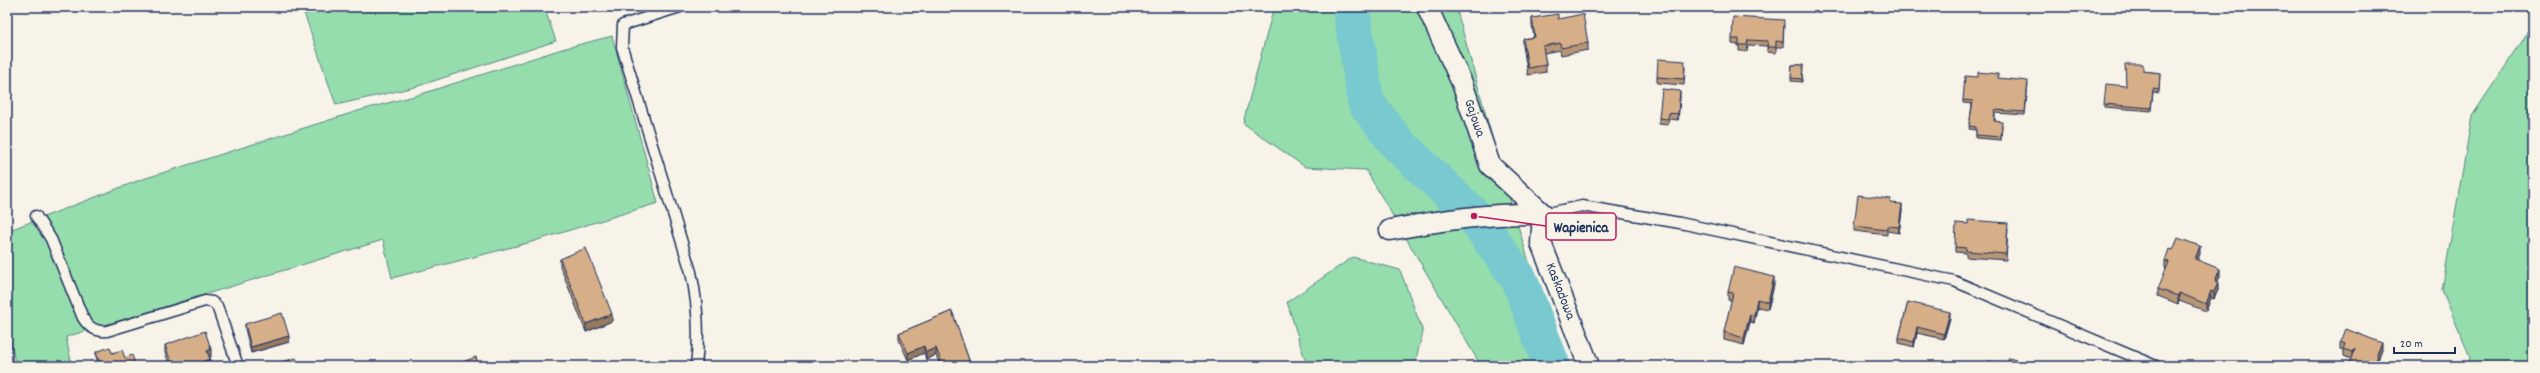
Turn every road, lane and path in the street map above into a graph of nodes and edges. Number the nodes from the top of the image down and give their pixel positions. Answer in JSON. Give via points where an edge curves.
{"nodes":[{"id":1,"x":680,"y":7,"type":"edge"},
{"id":2,"x":1427,"y":7,"type":"edge"},
{"id":3,"x":1543,"y":214,"type":"junction"},
{"id":4,"x":36,"y":216,"type":"dead end"},
{"id":5,"x":1390,"y":230,"type":"dead end"},
{"id":6,"x":238,"y":366,"type":"edge"},
{"id":7,"x":696,"y":366,"type":"edge"},
{"id":8,"x":1589,"y":366,"type":"edge"},
{"id":9,"x":2156,"y":366,"type":"edge"}],
"edges":[{"from":1,"to":7,"type":"lane","via":[[623,25],[622,48],[692,272],[698,303],[699,339]]},
{"from":2,"to":3,"type":"street","name":"Gajowa","via":[[1462,83],[1490,165]]},
{"from":3,"to":5,"type":"street","via":[[1498,213],[1439,220]]},
{"from":3,"to":8,"type":"street","name":"Kaskadowa","via":[[1541,243]]},
{"from":3,"to":9,"type":"lane","via":[[1582,206],[1680,223],[1954,281]]},
{"from":4,"to":6,"type":"lane","via":[[51,239],[82,318],[88,327],[100,332],[108,331],[205,301],[212,302],[219,310]]}]}
